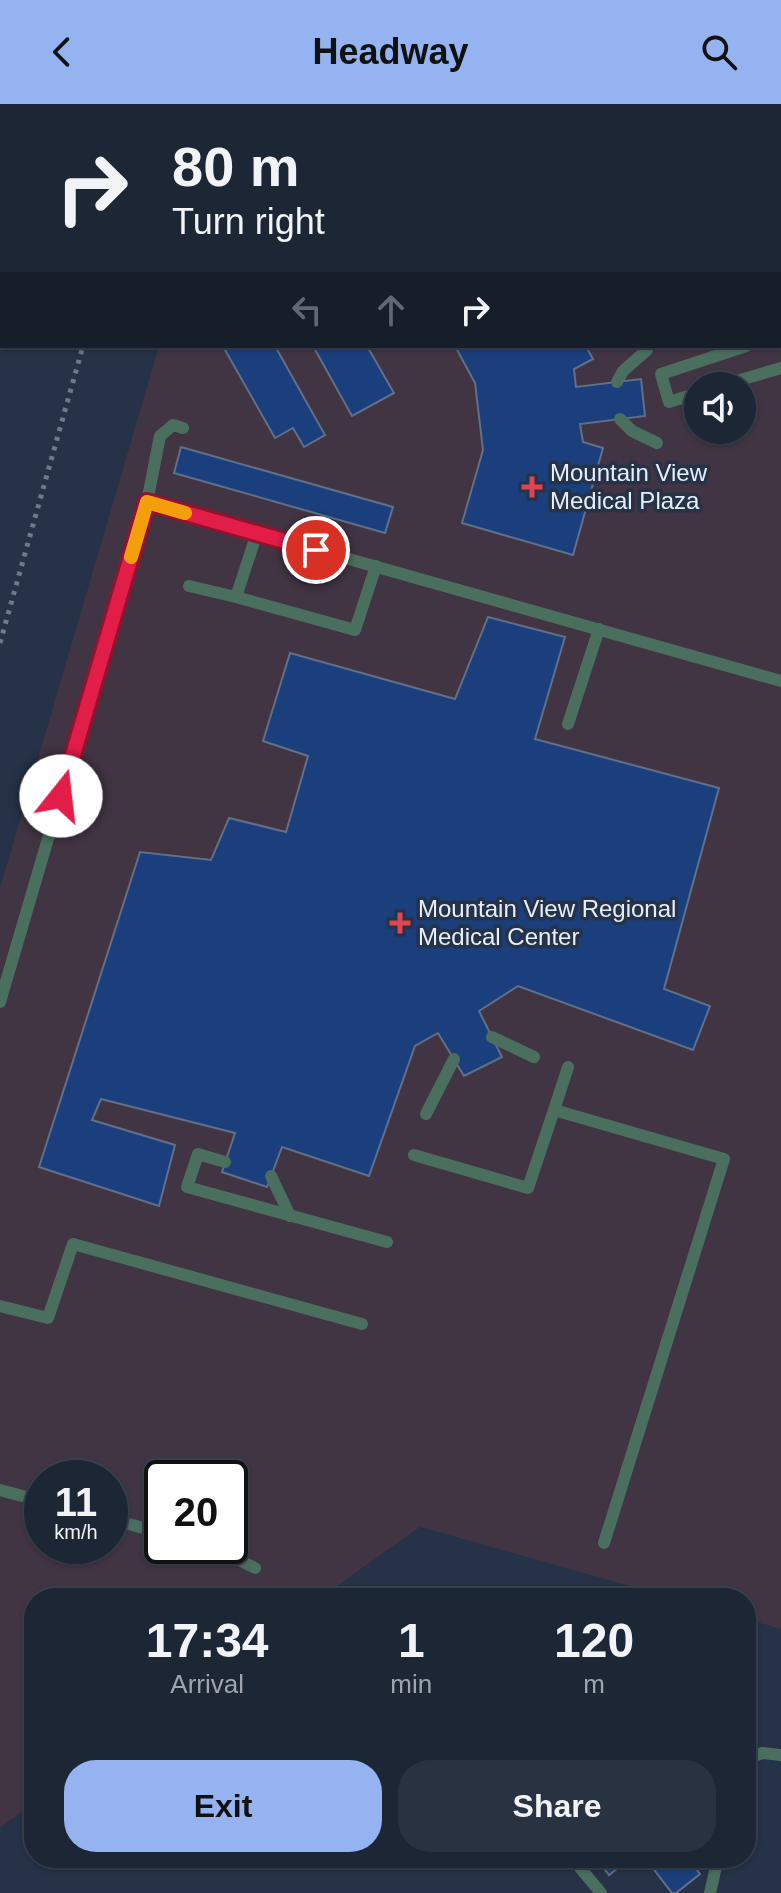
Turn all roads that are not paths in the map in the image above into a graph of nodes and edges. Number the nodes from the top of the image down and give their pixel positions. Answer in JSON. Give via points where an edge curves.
{"nodes":[{"id":1,"x":740,"y":348,"type":"edge"},
{"id":2,"x":647,"y":350,"type":"dead end"},
{"id":3,"x":781,"y":368,"type":"edge"},
{"id":4,"x":756,"y":375,"type":"edge"},
{"id":5,"x":617,"y":382,"type":"dead end"},
{"id":6,"x":684,"y":397,"type":"edge"},
{"id":7,"x":620,"y":419,"type":"dead end"},
{"id":8,"x":183,"y":428,"type":"dead end"},
{"id":9,"x":657,"y":443,"type":"dead end"},
{"id":10,"x":147,"y":502,"type":"junction"},
{"id":11,"x":257,"y":533,"type":"junction"},
{"id":12,"x":376,"y":566,"type":"junction"},
{"id":13,"x":189,"y":586,"type":"dead end"},
{"id":14,"x":236,"y":597,"type":"junction"},
{"id":15,"x":599,"y":629,"type":"junction"},
{"id":16,"x":781,"y":681,"type":"edge"},
{"id":17,"x":568,"y":724,"type":"dead end"},
{"id":18,"x":0,"y":1002,"type":"edge"},
{"id":19,"x":492,"y":1037,"type":"dead end"},
{"id":20,"x":534,"y":1057,"type":"dead end"},
{"id":21,"x":454,"y":1059,"type":"dead end"},
{"id":22,"x":568,"y":1067,"type":"dead end"},
{"id":23,"x":554,"y":1110,"type":"junction"},
{"id":24,"x":426,"y":1114,"type":"dead end"},
{"id":25,"x":414,"y":1155,"type":"dead end"},
{"id":26,"x":225,"y":1162,"type":"dead end"},
{"id":27,"x":271,"y":1176,"type":"dead end"},
{"id":28,"x":290,"y":1216,"type":"junction"},
{"id":29,"x":387,"y":1242,"type":"dead end"},
{"id":30,"x":0,"y":1306,"type":"edge"},
{"id":31,"x":362,"y":1324,"type":"dead end"},
{"id":32,"x":0,"y":1490,"type":"edge"},
{"id":33,"x":24,"y":1496,"type":"edge"},
{"id":34,"x":604,"y":1543,"type":"dead end"},
{"id":35,"x":247,"y":1564,"type":"edge"},
{"id":36,"x":255,"y":1568,"type":"dead end"},
{"id":37,"x":756,"y":1755,"type":"edge"},
{"id":38,"x":781,"y":1755,"type":"edge"},
{"id":39,"x":580,"y":1868,"type":"edge"},
{"id":40,"x":716,"y":1868,"type":"edge"},
{"id":41,"x":601,"y":1893,"type":"edge"},
{"id":42,"x":710,"y":1893,"type":"edge"}],
"edges":[{"from":1,"to":6,"type":"lane","via":[[661,374],[669,402]]},
{"from":2,"to":5,"type":"lane"},
{"from":3,"to":4,"type":"lane"},
{"from":7,"to":9,"type":"lane"},
{"from":8,"to":10,"type":"lane","via":[[173,425],[160,436]]},
{"from":10,"to":11,"type":"lane"},
{"from":10,"to":18,"type":"lane"},
{"from":11,"to":12,"type":"lane"},
{"from":11,"to":14,"type":"lane"},
{"from":12,"to":14,"type":"lane","via":[[355,630]]},
{"from":12,"to":15,"type":"lane"},
{"from":13,"to":14,"type":"lane"},
{"from":15,"to":16,"type":"lane"},
{"from":15,"to":17,"type":"lane"},
{"from":19,"to":20,"type":"lane"},
{"from":21,"to":24,"type":"lane"},
{"from":22,"to":23,"type":"lane"},
{"from":23,"to":25,"type":"lane","via":[[528,1188]]},
{"from":23,"to":34,"type":"lane","via":[[724,1159]]},
{"from":26,"to":28,"type":"lane","via":[[198,1154],[187,1187]]},
{"from":27,"to":28,"type":"lane"},
{"from":28,"to":29,"type":"lane"},
{"from":30,"to":31,"type":"lane","via":[[48,1318],[73,1244]]},
{"from":32,"to":33,"type":"lane"},
{"from":35,"to":36,"type":"lane"},
{"from":37,"to":38,"type":"lane"},
{"from":39,"to":41,"type":"lane"},
{"from":40,"to":42,"type":"lane"}]}
